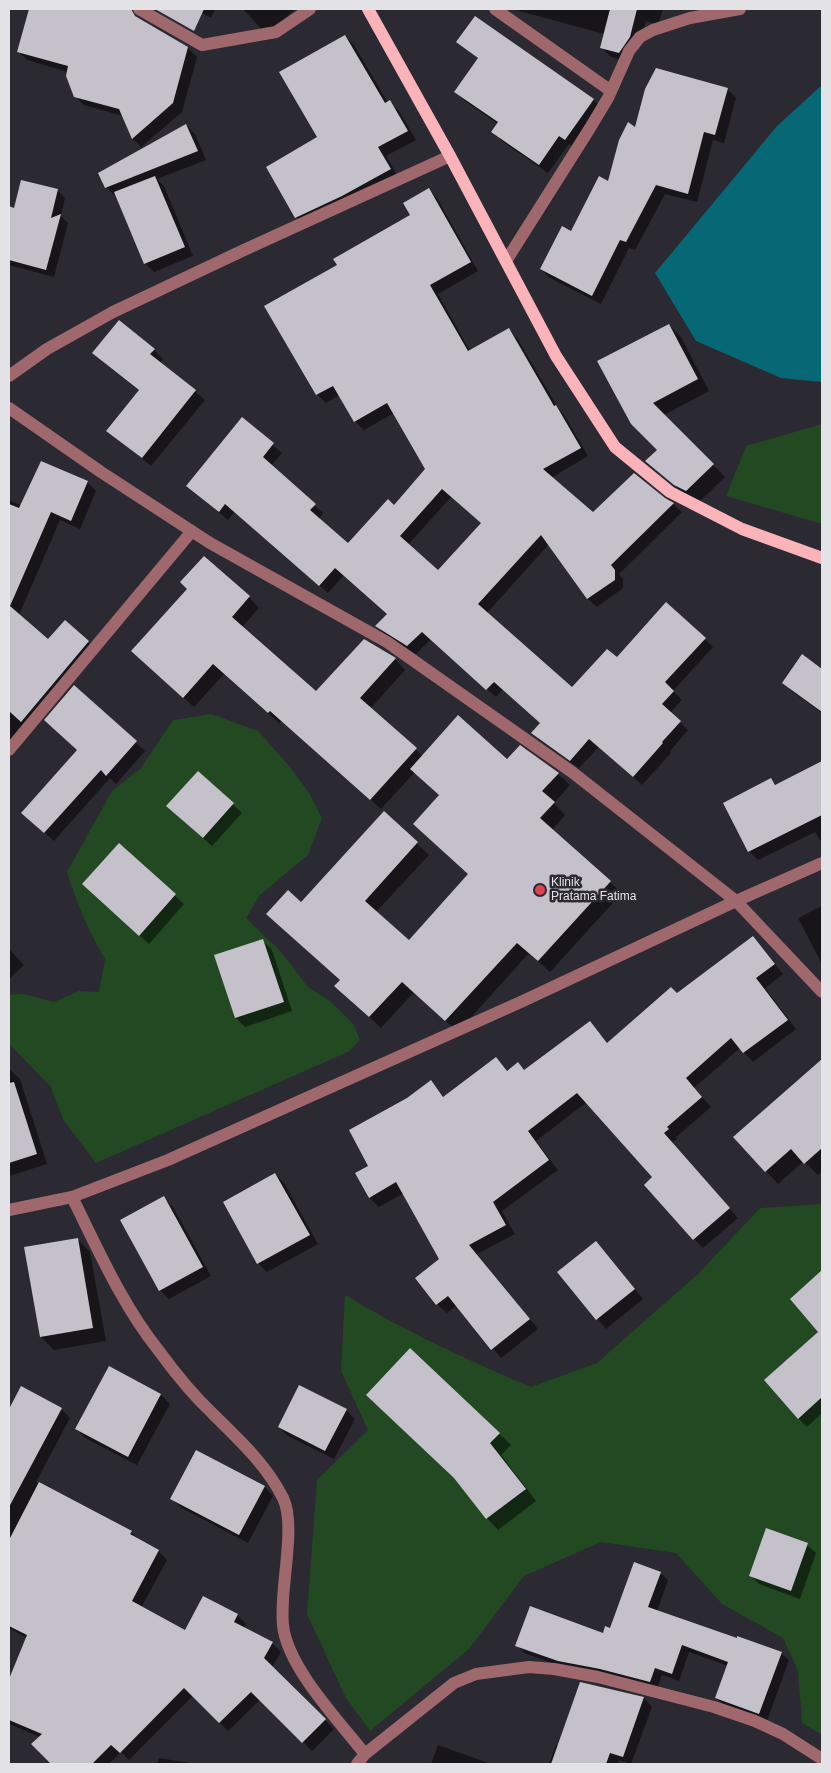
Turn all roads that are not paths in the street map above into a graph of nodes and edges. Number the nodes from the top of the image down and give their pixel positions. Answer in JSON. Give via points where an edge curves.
{"nodes":[{"id":1,"x":139,"y":9,"type":"edge"},
{"id":2,"x":310,"y":9,"type":"edge"},
{"id":3,"x":368,"y":9,"type":"edge"},
{"id":4,"x":495,"y":9,"type":"edge"},
{"id":5,"x":740,"y":9,"type":"edge"},
{"id":6,"x":611,"y":91,"type":"junction"},
{"id":7,"x":450,"y":156,"type":"junction"},
{"id":8,"x":506,"y":260,"type":"junction"},
{"id":9,"x":9,"y":376,"type":"edge"},
{"id":10,"x":9,"y":408,"type":"edge"},
{"id":11,"x":192,"y":531,"type":"junction"},
{"id":12,"x":822,"y":558,"type":"edge"},
{"id":13,"x":9,"y":750,"type":"edge"},
{"id":14,"x":822,"y":863,"type":"edge"},
{"id":15,"x":736,"y":901,"type":"junction"},
{"id":16,"x":822,"y":992,"type":"edge"},
{"id":17,"x":72,"y":1197,"type":"junction"},
{"id":18,"x":9,"y":1210,"type":"edge"},
{"id":19,"x":361,"y":1759,"type":"edge"},
{"id":20,"x":822,"y":1759,"type":"edge"}],
"edges":[{"from":1,"to":2,"type":"street","via":[[202,45],[276,32]]},
{"from":3,"to":7,"type":"main road"},
{"from":4,"to":6,"type":"street"},
{"from":5,"to":6,"type":"street","via":[[690,18],[640,37]]},
{"from":6,"to":8,"type":"street"},
{"from":7,"to":8,"type":"main road"},
{"from":7,"to":9,"type":"street","via":[[113,312],[47,349]]},
{"from":8,"to":12,"type":"main road","via":[[556,356],[615,447],[670,492],[742,529]]},
{"from":10,"to":11,"type":"street"},
{"from":11,"to":13,"type":"street"},
{"from":11,"to":15,"type":"street","via":[[387,642],[572,772]]},
{"from":14,"to":15,"type":"street"},
{"from":15,"to":16,"type":"street"},
{"from":15,"to":17,"type":"street","via":[[523,1001],[168,1160]]},
{"from":17,"to":18,"type":"street"},
{"from":17,"to":19,"type":"street","via":[[118,1288],[157,1350],[195,1396],[266,1468],[284,1499],[288,1518],[282,1606],[287,1642],[296,1663]]},
{"from":19,"to":20,"type":"street","via":[[454,1683],[476,1674],[530,1667],[598,1678],[714,1707],[783,1734]]}]}
